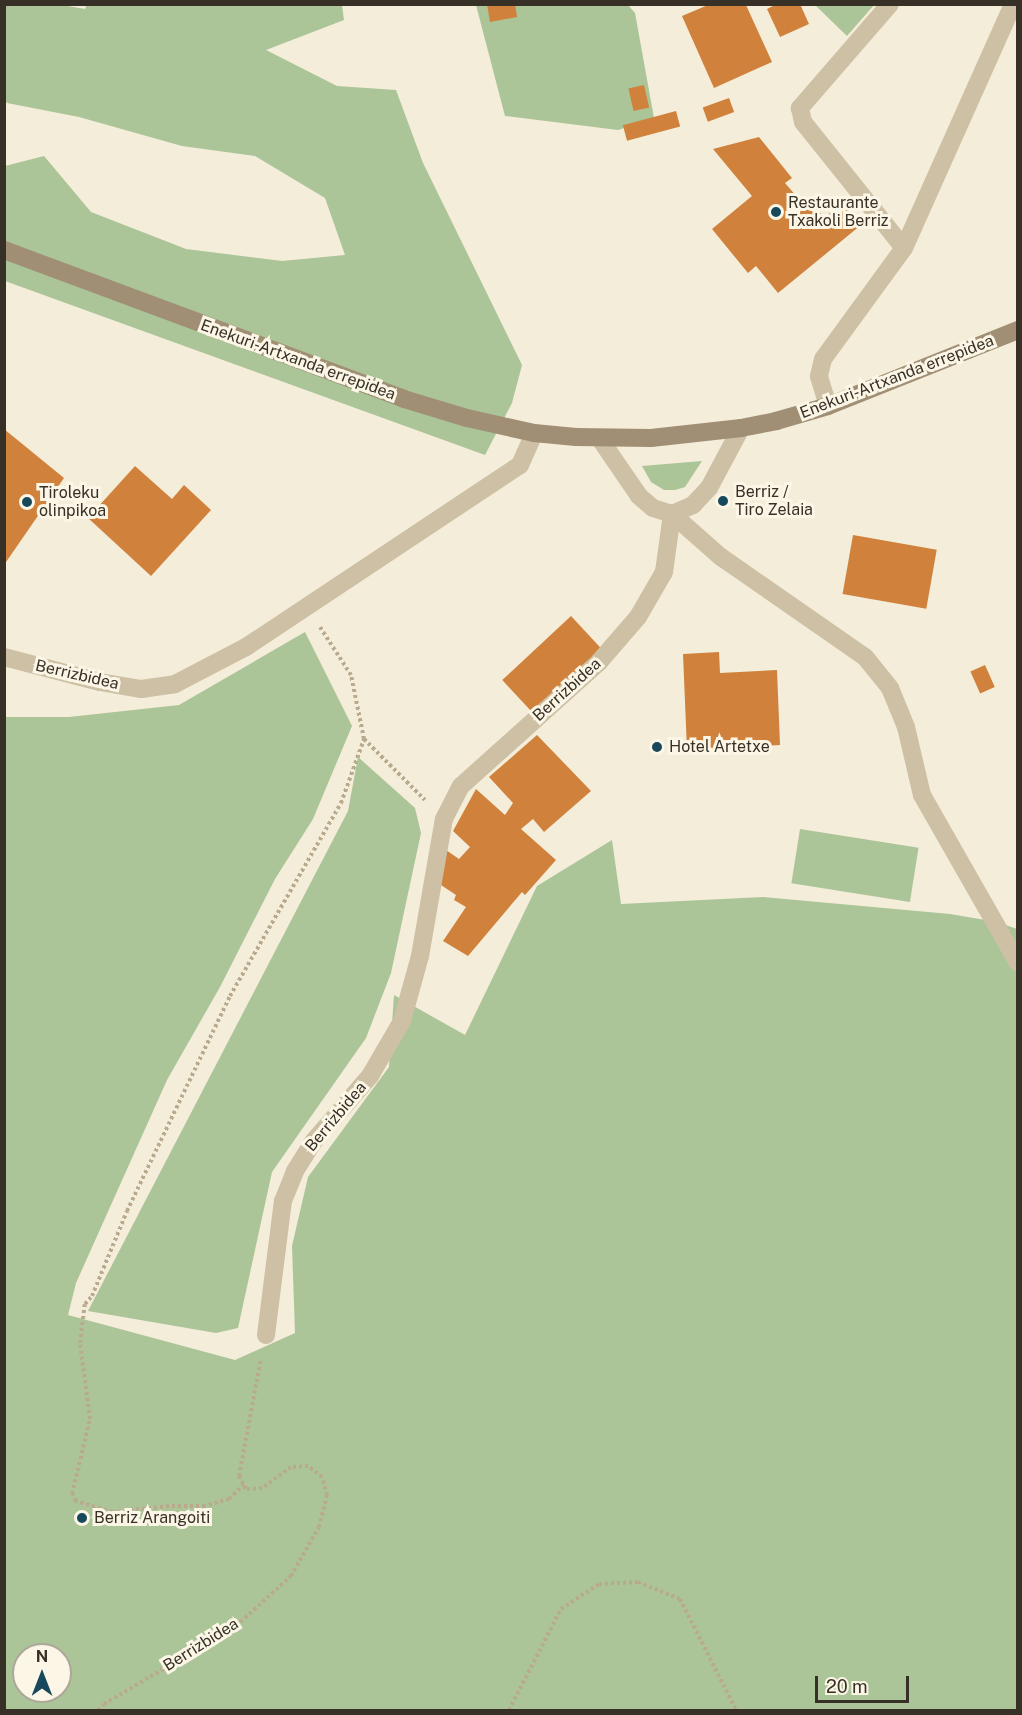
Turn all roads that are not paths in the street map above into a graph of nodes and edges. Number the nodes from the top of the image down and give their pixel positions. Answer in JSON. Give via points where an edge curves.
{"nodes":[{"id":1,"x":890,"y":4,"type":"edge"},
{"id":2,"x":1001,"y":4,"type":"edge"},
{"id":3,"x":1013,"y":4,"type":"edge"},
{"id":4,"x":1003,"y":30,"type":"junction"},
{"id":5,"x":904,"y":248,"type":"junction"},
{"id":6,"x":4,"y":250,"type":"edge"},
{"id":7,"x":1017,"y":330,"type":"edge"},
{"id":8,"x":828,"y":406,"type":"junction"},
{"id":9,"x":741,"y":428,"type":"junction"},
{"id":10,"x":534,"y":433,"type":"junction"},
{"id":11,"x":600,"y":439,"type":"junction"},
{"id":12,"x":672,"y":514,"type":"junction"},
{"id":13,"x":4,"y":657,"type":"edge"},
{"id":14,"x":1017,"y":963,"type":"edge"},
{"id":15,"x":266,"y":1335,"type":"road end"}],
"edges":[{"from":1,"to":5,"type":"street","via":[[800,108],[803,122]]},
{"from":2,"to":4,"type":"street"},
{"from":3,"to":4,"type":"street"},
{"from":4,"to":5,"type":"street"},
{"from":5,"to":8,"type":"street","via":[[823,359],[819,376]]},
{"from":6,"to":10,"type":"street","name":"Enekuri-Artxanda errepidea","via":[[404,399]]},
{"from":7,"to":8,"type":"street","name":"Enekuri-Artxanda errepidea"},
{"from":8,"to":9,"type":"street","name":"Enekuri-Artxanda errepidea"},
{"from":9,"to":11,"type":"street","name":"Enekuri-Artxanda errepidea"},
{"from":9,"to":12,"type":"street","via":[[709,488],[693,505]]},
{"from":10,"to":11,"type":"street","name":"Enekuri-Artxanda errepidea"},
{"from":10,"to":13,"type":"street","name":"Berrizbidea","via":[[520,465],[246,647],[175,684],[141,689]]},
{"from":11,"to":12,"type":"street","via":[[639,496],[652,508]]},
{"from":12,"to":14,"type":"street","via":[[721,557],[865,657],[890,688],[906,727],[922,795]]},
{"from":12,"to":15,"type":"street","name":"Berrizbidea","via":[[664,572],[638,617],[599,662],[461,786],[444,819],[420,956],[402,1021],[370,1076],[313,1142],[283,1201]]}]}
